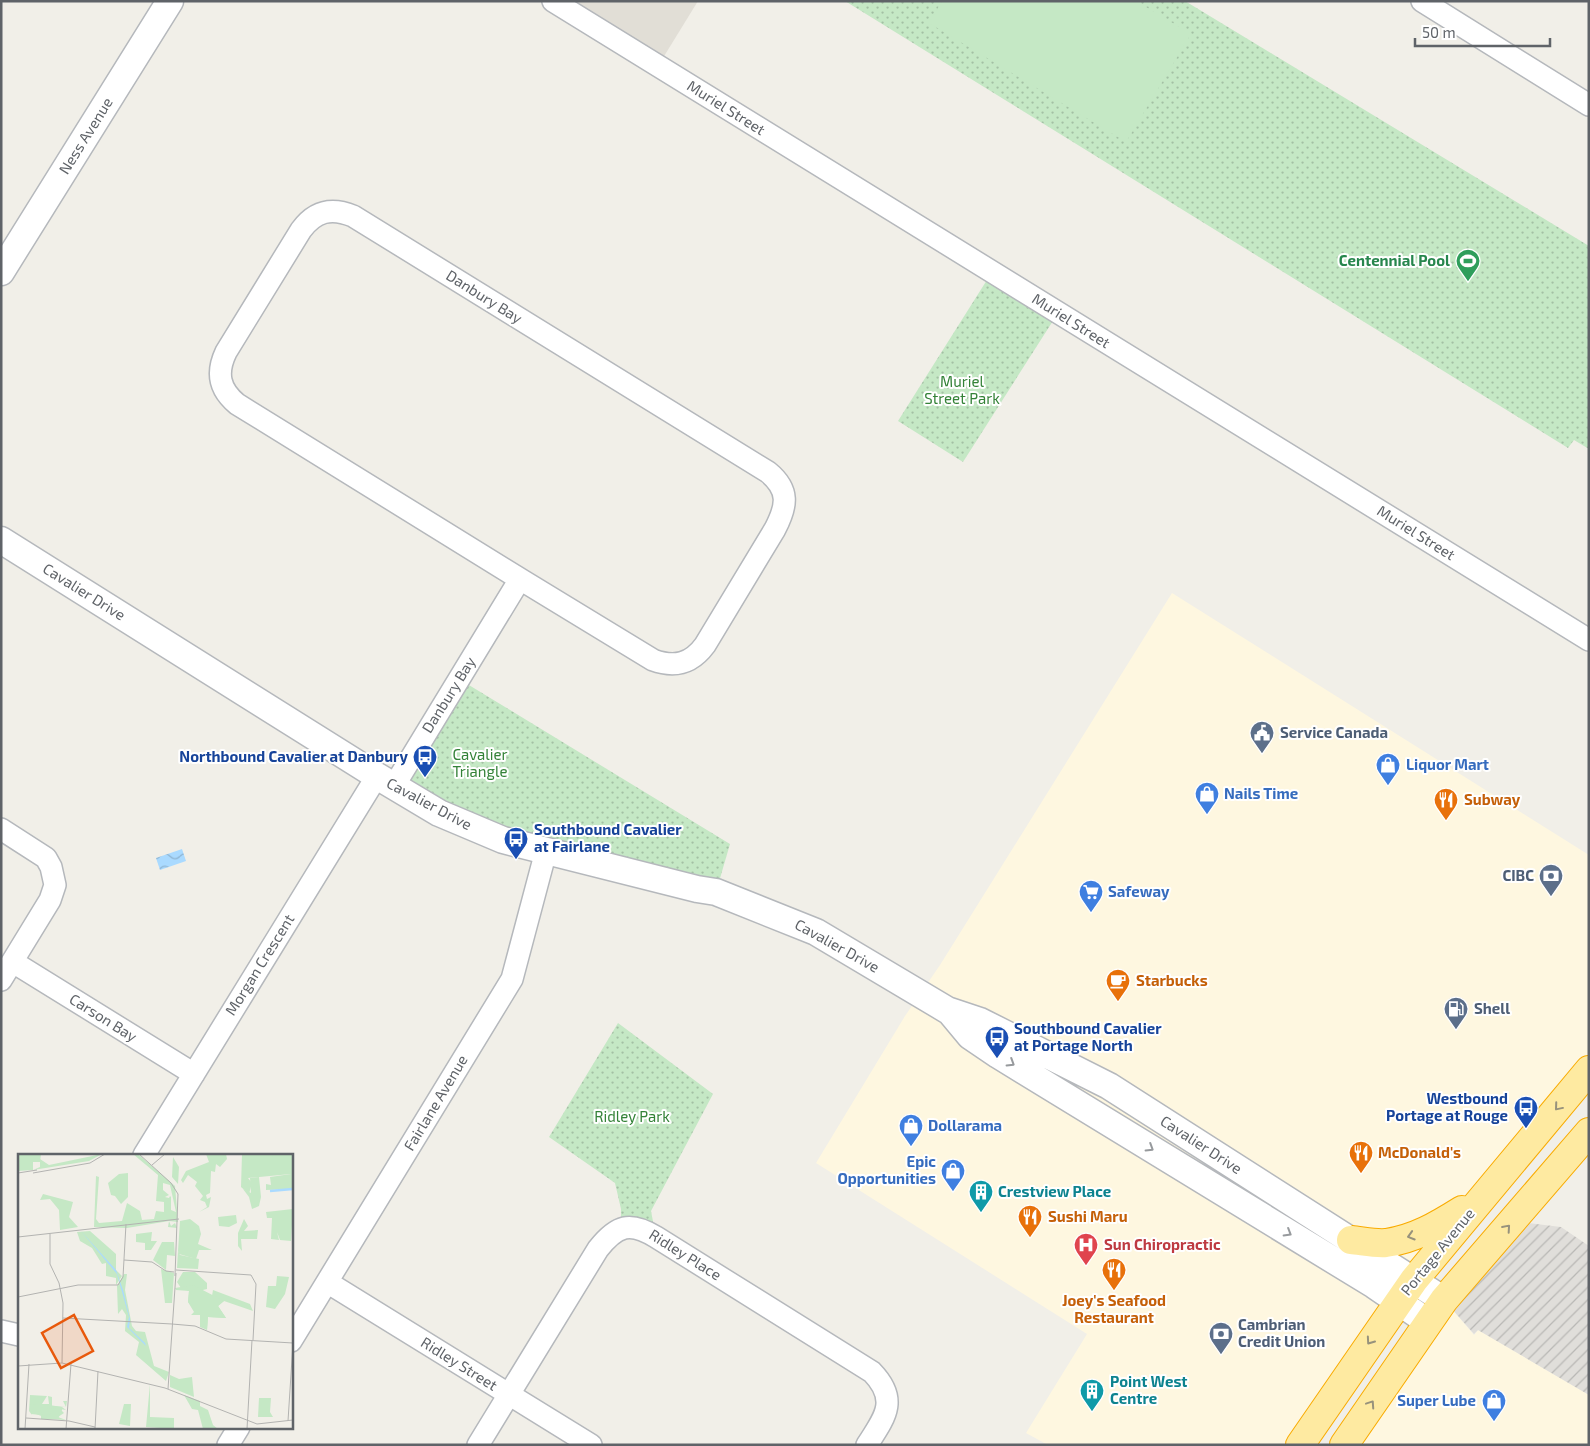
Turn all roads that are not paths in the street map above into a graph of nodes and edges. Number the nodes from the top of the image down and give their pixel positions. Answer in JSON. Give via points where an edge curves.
{"nodes":[{"id":1,"x":170,"y":1,"type":"edge"},
{"id":2,"x":553,"y":1,"type":"edge"},
{"id":3,"x":1422,"y":1,"type":"edge"},
{"id":4,"x":1589,"y":105,"type":"edge"},
{"id":5,"x":1,"y":272,"type":"edge"},
{"id":6,"x":1,"y":540,"type":"edge"},
{"id":7,"x":520,"y":579,"type":"junction"},
{"id":8,"x":1589,"y":640,"type":"edge"},
{"id":9,"x":385,"y":781,"type":"junction"},
{"id":10,"x":1,"y":829,"type":"edge"},
{"id":11,"x":546,"y":851,"type":"junction"},
{"id":12,"x":13,"y":962,"type":"junction"},
{"id":13,"x":1,"y":980,"type":"edge"},
{"id":14,"x":948,"y":1010,"type":"junction"},
{"id":15,"x":1589,"y":1070,"type":"edge"},
{"id":16,"x":194,"y":1074,"type":"junction"},
{"id":17,"x":1589,"y":1132,"type":"edge"},
{"id":18,"x":145,"y":1154,"type":"edge"},
{"id":19,"x":1484,"y":1196,"type":"junction"},
{"id":20,"x":1351,"y":1240,"type":"junction"},
{"id":21,"x":327,"y":1282,"type":"junction"},
{"id":22,"x":1406,"y":1291,"type":"junction"},
{"id":23,"x":1444,"y":1300,"type":"junction"},
{"id":24,"x":1428,"y":1322,"type":"junction"},
{"id":25,"x":1,"y":1331,"type":"edge"},
{"id":26,"x":18,"y":1335,"type":"edge"},
{"id":27,"x":292,"y":1338,"type":"edge"},
{"id":28,"x":509,"y":1394,"type":"junction"},
{"id":29,"x":238,"y":1428,"type":"edge"},
{"id":30,"x":228,"y":1445,"type":"edge"},
{"id":31,"x":478,"y":1445,"type":"edge"},
{"id":32,"x":590,"y":1445,"type":"edge"},
{"id":33,"x":867,"y":1445,"type":"edge"},
{"id":34,"x":1300,"y":1445,"type":"edge"},
{"id":35,"x":1344,"y":1445,"type":"edge"}],
"edges":[{"from":1,"to":5,"type":"street","name":"Ness Avenue"},
{"from":2,"to":8,"type":"street","name":"Muriel Street"},
{"from":3,"to":4,"type":"street"},
{"from":6,"to":9,"type":"street","name":"Cavalier Drive"},
{"from":7,"to":7,"type":"street","name":"Danbury Bay","via":[[227,396],[219,375],[220,363],[301,230],[316,215],[335,211],[353,216],[759,467],[781,484],[784,508],[775,529],[705,645],[683,664],[663,664],[653,660]]},
{"from":7,"to":9,"type":"street","name":"Danbury Bay"},
{"from":9,"to":11,"type":"street","name":"Cavalier Drive","via":[[467,826]]},
{"from":9,"to":16,"type":"street","name":"Morgan Crescent"},
{"from":10,"to":12,"type":"street","via":[[46,858],[55,885],[50,900]]},
{"from":11,"to":14,"type":"street","name":"Cavalier Drive","via":[[716,892],[791,920]]},
{"from":11,"to":21,"type":"street","name":"Fairlane Avenue","via":[[512,979]]},
{"from":12,"to":13,"type":"street"},
{"from":12,"to":16,"type":"street","name":"Carson Bay"},
{"from":14,"to":20,"type":"street","name":"Cavalier Drive","via":[[980,1021],[1109,1086]]},
{"from":14,"to":22,"type":"street","name":"Cavalier Drive","one_way":true,"via":[[970,1036],[998,1055]]},
{"from":15,"to":19,"type":"highway","name":"Portage Avenue","one_way":true},
{"from":16,"to":18,"type":"street","name":"Morgan Crescent"},
{"from":23,"to":17,"type":"highway","one_way":true},
{"from":19,"to":20,"type":"highway","one_way":true,"via":[[1430,1230],[1406,1238],[1385,1243]]},
{"from":19,"to":22,"type":"highway","name":"Portage Avenue"},
{"from":20,"to":22,"type":"street","name":"Cavalier Drive"},
{"from":21,"to":27,"type":"street","name":"Fairlane Avenue"},
{"from":21,"to":28,"type":"street","name":"Ridley Street"},
{"from":22,"to":23,"type":"street","name":"Cavalier Drive"},
{"from":22,"to":24,"type":"street","name":"Cavalier Drive"},
{"from":22,"to":34,"type":"highway","name":"Portage Avenue","one_way":true},
{"from":23,"to":24,"type":"highway"},
{"from":35,"to":24,"type":"highway","one_way":true},
{"from":25,"to":26,"type":"street"},
{"from":28,"to":31,"type":"street","name":"Ridley Place"},
{"from":28,"to":32,"type":"street","name":"Ridley Street"},
{"from":28,"to":33,"type":"street","name":"Ridley Place","via":[[598,1249],[613,1234],[631,1226],[656,1237],[872,1372],[887,1393],[888,1404]]},
{"from":29,"to":30,"type":"street"}]}
